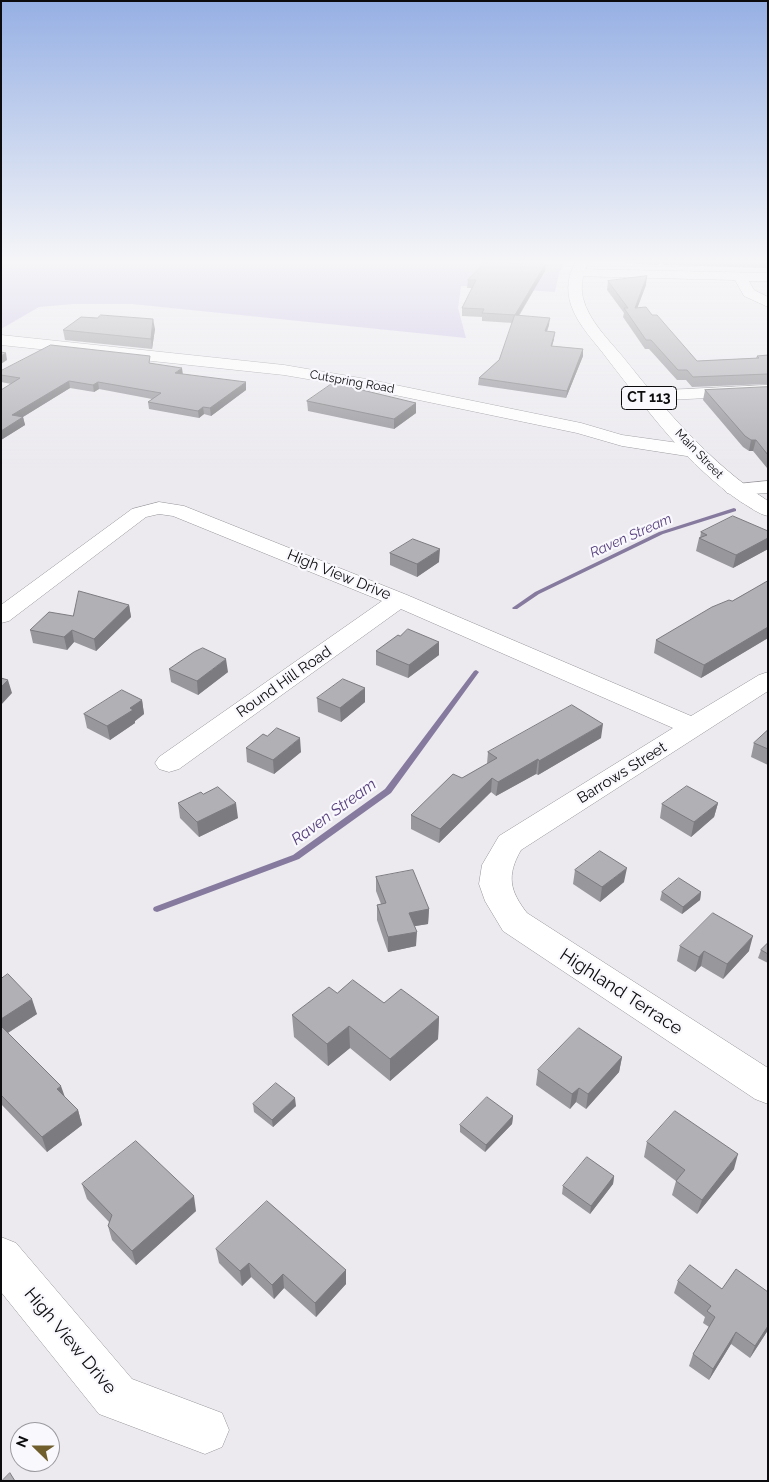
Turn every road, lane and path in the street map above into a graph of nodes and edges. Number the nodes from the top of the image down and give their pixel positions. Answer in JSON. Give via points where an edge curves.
{"nodes":[{"id":1,"x":593,"y":330,"type":"edge"},
{"id":2,"x":1,"y":340,"type":"edge"},
{"id":3,"x":50,"y":345,"type":"junction"},
{"id":4,"x":25,"y":358,"type":"edge"},
{"id":5,"x":768,"y":390,"type":"edge"},
{"id":6,"x":647,"y":396,"type":"junction"},
{"id":7,"x":581,"y":428,"type":"junction"},
{"id":8,"x":673,"y":428,"type":"junction"},
{"id":9,"x":693,"y":451,"type":"junction"},
{"id":10,"x":768,"y":487,"type":"edge"},
{"id":11,"x":734,"y":489,"type":"junction"},
{"id":12,"x":768,"y":510,"type":"edge"},
{"id":13,"x":399,"y":600,"type":"junction"},
{"id":14,"x":1,"y":616,"type":"edge"},
{"id":15,"x":761,"y":691,"type":"edge"},
{"id":16,"x":694,"y":727,"type":"junction"},
{"id":17,"x":169,"y":763,"type":"dead end"},
{"id":18,"x":494,"y":880,"type":"joint"},
{"id":19,"x":768,"y":1088,"type":"edge"},
{"id":20,"x":1,"y":1258,"type":"edge"},
{"id":21,"x":205,"y":1430,"type":"dead end"}],
"edges":[{"from":1,"to":6,"type":"street","name":"Main Street","number":"CT 113"},
{"from":2,"to":3,"type":"street","name":"Cutspring Road"},
{"from":3,"to":4,"type":"street"},
{"from":3,"to":7,"type":"street","name":"Cutspring Road","via":[[310,374]]},
{"from":5,"to":6,"type":"street"},
{"from":6,"to":8,"type":"street","name":"Main Street","number":"CT 113"},
{"from":7,"to":8,"type":"street","name":"Cutspring Road"},
{"from":7,"to":9,"type":"street","name":"Cutspring Road","via":[[632,443]]},
{"from":8,"to":9,"type":"street","name":"Main Street","number":"CT 113"},
{"from":9,"to":11,"type":"street","name":"Main Street","number":"CT 113"},
{"from":10,"to":11,"type":"street"},
{"from":11,"to":12,"type":"street","name":"Main Street","number":"CT 113"},
{"from":13,"to":14,"type":"street","name":"High View Drive","via":[[184,512],[160,508],[133,517]]},
{"from":13,"to":16,"type":"street","name":"High View Drive"},
{"from":13,"to":17,"type":"street","name":"Round Hill Road"},
{"from":15,"to":16,"type":"street","name":"Barrows Street"},
{"from":16,"to":18,"type":"street","name":"Barrows Street","via":[[510,843],[498,859]]},
{"from":18,"to":19,"type":"street","name":"Highland Terrace","via":[[499,901],[515,922]]},
{"from":20,"to":21,"type":"street","name":"High View Drive","via":[[116,1397]]}]}
